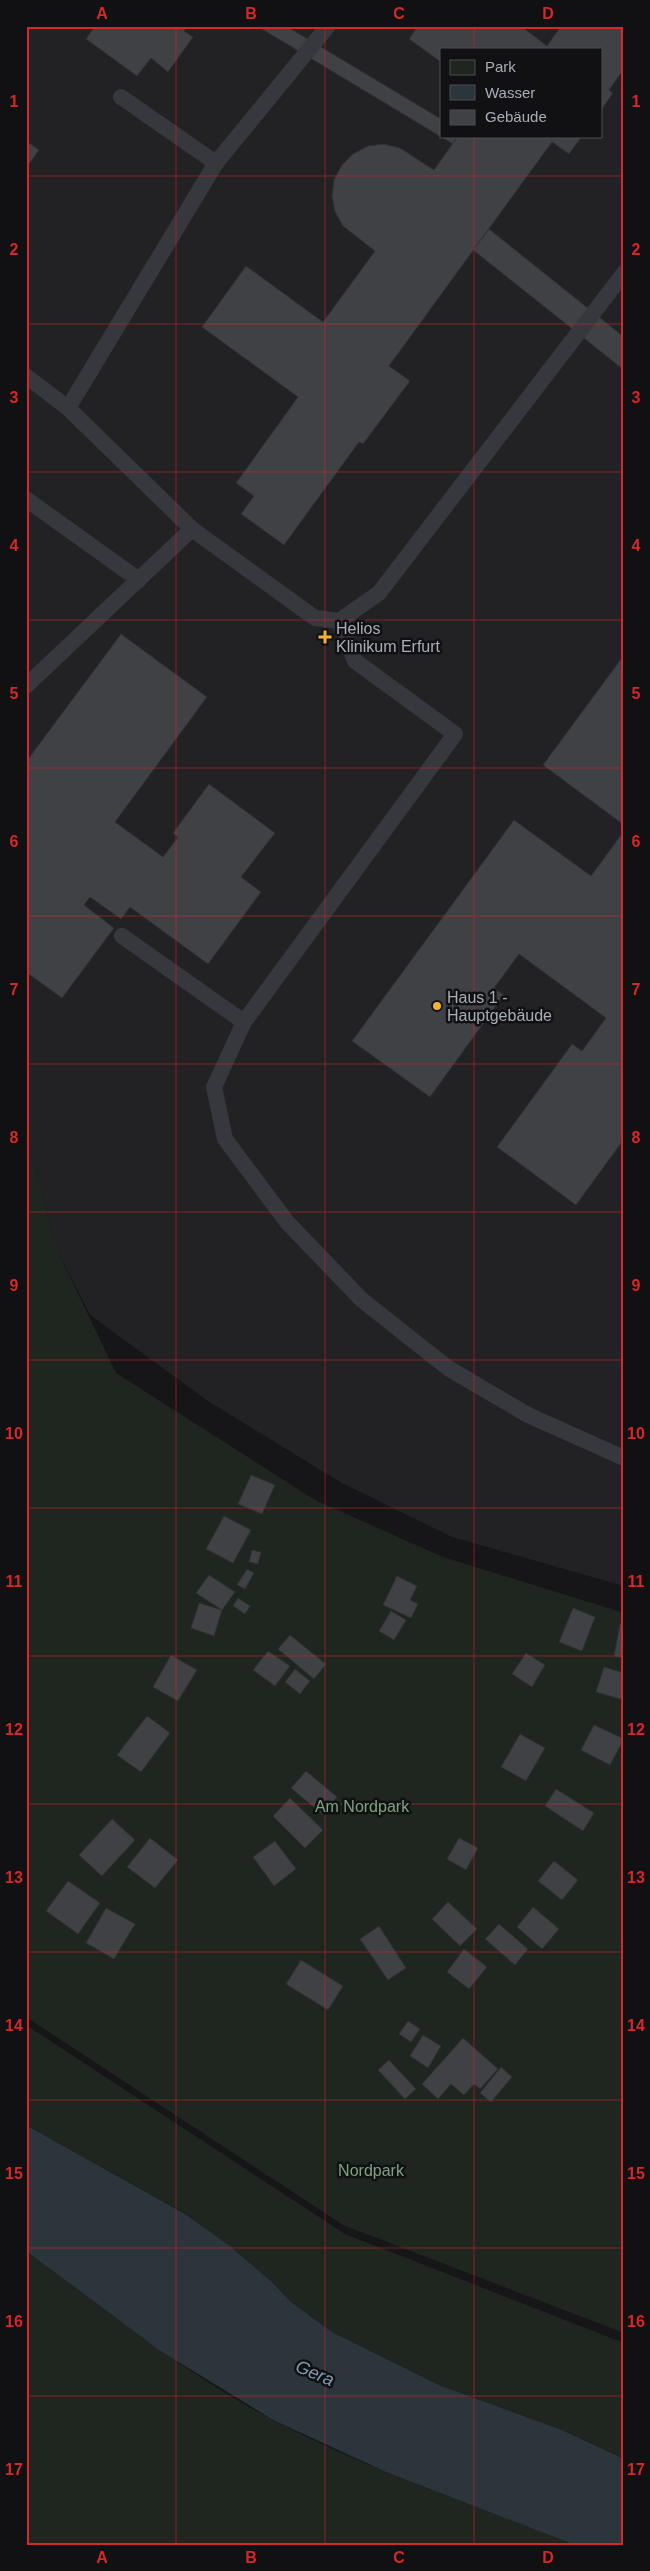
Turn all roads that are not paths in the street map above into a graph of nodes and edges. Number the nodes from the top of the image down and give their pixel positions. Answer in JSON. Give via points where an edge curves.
{"nodes":[{"id":1,"x":328,"y":26,"type":"edge"},
{"id":2,"x":121,"y":97,"type":"dead end"},
{"id":3,"x":216,"y":163,"type":"junction"},
{"id":4,"x":624,"y":273,"type":"edge"},
{"id":5,"x":26,"y":376,"type":"edge"},
{"id":6,"x":68,"y":408,"type":"junction"},
{"id":7,"x":26,"y":499,"type":"edge"},
{"id":8,"x":192,"y":529,"type":"junction"},
{"id":9,"x":139,"y":580,"type":"junction"},
{"id":10,"x":339,"y":621,"type":"junction"},
{"id":11,"x":26,"y":686,"type":"edge"},
{"id":12,"x":122,"y":936,"type":"dead end"},
{"id":13,"x":244,"y":1022,"type":"junction"},
{"id":14,"x":624,"y":1458,"type":"edge"}],
"edges":[{"from":1,"to":3,"type":"lane"},
{"from":2,"to":3,"type":"lane"},
{"from":3,"to":6,"type":"lane"},
{"from":4,"to":10,"type":"lane","via":[[379,593]]},
{"from":5,"to":6,"type":"lane"},
{"from":6,"to":8,"type":"lane"},
{"from":7,"to":9,"type":"lane"},
{"from":8,"to":9,"type":"lane"},
{"from":8,"to":10,"type":"lane","via":[[314,618]]},
{"from":9,"to":11,"type":"lane"},
{"from":10,"to":13,"type":"lane","via":[[355,661],[455,734]]},
{"from":12,"to":13,"type":"lane"},
{"from":13,"to":14,"type":"lane","via":[[214,1087],[225,1139],[287,1222],[362,1300],[448,1368],[528,1415]]}]}
